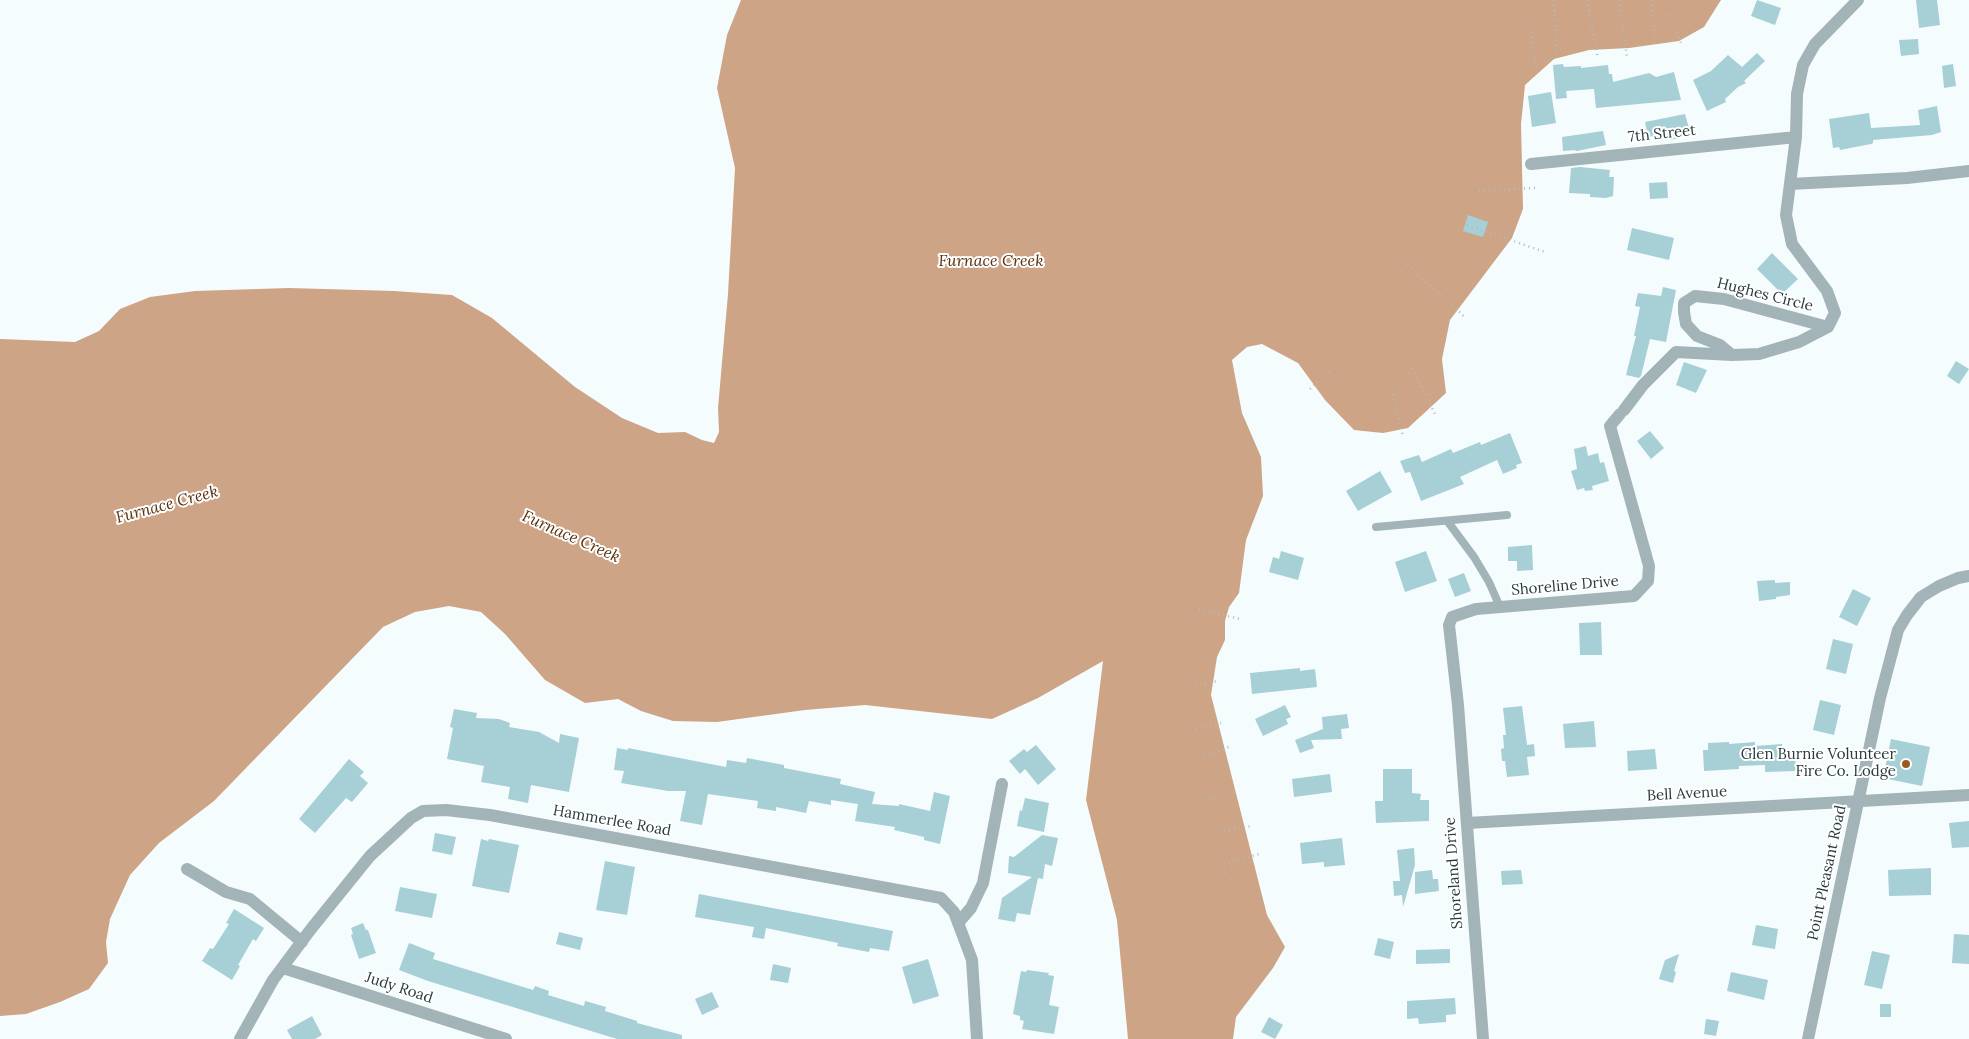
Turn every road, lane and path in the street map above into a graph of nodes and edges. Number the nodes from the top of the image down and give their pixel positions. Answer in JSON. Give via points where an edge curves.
{"nodes":[{"id":1,"x":1554,"y":0,"type":"edge"},
{"id":2,"x":1587,"y":0,"type":"edge"},
{"id":3,"x":1619,"y":0,"type":"edge"},
{"id":4,"x":1651,"y":0,"type":"edge"},
{"id":5,"x":1858,"y":0,"type":"edge"},
{"id":6,"x":1669,"y":14,"type":"dead end"},
{"id":7,"x":1530,"y":22,"type":"dead end"},
{"id":8,"x":1656,"y":40,"type":"dead end"},
{"id":9,"x":1682,"y":45,"type":"dead end"},
{"id":10,"x":1557,"y":54,"type":"dead end"},
{"id":11,"x":1627,"y":57,"type":"dead end"},
{"id":12,"x":1598,"y":59,"type":"dead end"},
{"id":13,"x":1536,"y":69,"type":"dead end"},
{"id":14,"x":1796,"y":137,"type":"junction"},
{"id":15,"x":1531,"y":164,"type":"dead end"},
{"id":16,"x":1969,"y":171,"type":"edge"},
{"id":17,"x":1790,"y":184,"type":"junction"},
{"id":18,"x":1535,"y":188,"type":"dead end"},
{"id":19,"x":1479,"y":190,"type":"dead end"},
{"id":20,"x":1467,"y":225,"type":"dead end"},
{"id":21,"x":1545,"y":252,"type":"dead end"},
{"id":22,"x":1407,"y":265,"type":"dead end"},
{"id":23,"x":1466,"y":318,"type":"dead end"},
{"id":24,"x":1828,"y":327,"type":"junction"},
{"id":25,"x":1732,"y":355,"type":"junction"},
{"id":26,"x":1412,"y":368,"type":"dead end"},
{"id":27,"x":1332,"y":369,"type":"dead end"},
{"id":28,"x":1310,"y":389,"type":"dead end"},
{"id":29,"x":1393,"y":394,"type":"dead end"},
{"id":30,"x":1435,"y":414,"type":"dead end"},
{"id":31,"x":1403,"y":436,"type":"dead end"},
{"id":32,"x":1506,"y":515,"type":"dead end"},
{"id":33,"x":1448,"y":522,"type":"junction"},
{"id":34,"x":1376,"y":527,"type":"dead end"},
{"id":35,"x":1969,"y":576,"type":"edge"},
{"id":36,"x":1500,"y":607,"type":"junction"},
{"id":37,"x":1199,"y":609,"type":"dead end"},
{"id":38,"x":1240,"y":619,"type":"dead end"},
{"id":39,"x":1219,"y":681,"type":"dead end"},
{"id":40,"x":1190,"y":685,"type":"dead end"},
{"id":41,"x":1458,"y":705,"type":"joint"},
{"id":42,"x":1221,"y":723,"type":"dead end"},
{"id":43,"x":1196,"y":729,"type":"dead end"},
{"id":44,"x":1228,"y":747,"type":"dead end"},
{"id":45,"x":1204,"y":756,"type":"dead end"},
{"id":46,"x":1002,"y":784,"type":"dead end"},
{"id":47,"x":1238,"y":792,"type":"dead end"},
{"id":48,"x":1969,"y":795,"type":"edge"},
{"id":49,"x":1209,"y":799,"type":"dead end"},
{"id":50,"x":1859,"y":800,"type":"junction"},
{"id":51,"x":1467,"y":823,"type":"junction"},
{"id":52,"x":1252,"y":826,"type":"dead end"},
{"id":53,"x":1219,"y":832,"type":"dead end"},
{"id":54,"x":1259,"y":854,"type":"dead end"},
{"id":55,"x":187,"y":869,"type":"dead end"},
{"id":56,"x":1225,"y":872,"type":"dead end"},
{"id":57,"x":958,"y":923,"type":"junction"},
{"id":58,"x":302,"y":942,"type":"junction"},
{"id":59,"x":282,"y":968,"type":"junction"},
{"id":60,"x":240,"y":1039,"type":"edge"},
{"id":61,"x":506,"y":1039,"type":"edge"},
{"id":62,"x":976,"y":1039,"type":"edge"},
{"id":63,"x":1483,"y":1039,"type":"edge"},
{"id":64,"x":1808,"y":1039,"type":"edge"}],
"edges":[{"from":1,"to":10,"type":"path"},
{"from":2,"to":12,"type":"path"},
{"from":3,"to":11,"type":"path"},
{"from":4,"to":8,"type":"path"},
{"from":5,"to":14,"type":"street","via":[[1815,44],[1803,65],[1797,94]]},
{"from":6,"to":9,"type":"path"},
{"from":7,"to":13,"type":"path"},
{"from":14,"to":15,"type":"street","name":"7th Street"},
{"from":14,"to":17,"type":"street"},
{"from":16,"to":17,"type":"street","via":[[1908,178]]},
{"from":17,"to":24,"type":"street","via":[[1786,215],[1792,244],[1827,291],[1835,313]]},
{"from":18,"to":19,"type":"path"},
{"from":20,"to":21,"type":"path"},
{"from":22,"to":23,"type":"path"},
{"from":24,"to":25,"type":"street","name":"Shoreline Drive","via":[[1799,342],[1759,354]]},
{"from":24,"to":25,"type":"street","name":"Hughes Circle","via":[[1724,299],[1695,296],[1684,303],[1686,324],[1697,336],[1720,345]]},
{"from":25,"to":36,"type":"street","name":"Shoreline Drive","via":[[1676,352],[1643,385],[1610,426],[1649,566],[1648,581],[1634,596]]},
{"from":26,"to":30,"type":"path"},
{"from":27,"to":28,"type":"path"},
{"from":29,"to":31,"type":"path"},
{"from":32,"to":33,"type":"lane"},
{"from":33,"to":34,"type":"lane"},
{"from":33,"to":36,"type":"lane","via":[[1479,566]]},
{"from":35,"to":50,"type":"street","name":"Point Pleasant Road","via":[[1939,586],[1921,597],[1898,630]]},
{"from":36,"to":41,"type":"street","name":"Shoreline Drive","via":[[1476,609],[1452,617],[1449,625]]},
{"from":37,"to":38,"type":"path"},
{"from":39,"to":40,"type":"path"},
{"from":41,"to":51,"type":"street","name":"Shoreland Drive"},
{"from":42,"to":43,"type":"path"},
{"from":44,"to":45,"type":"path"},
{"from":46,"to":57,"type":"street","via":[[983,882],[971,908]]},
{"from":47,"to":49,"type":"path"},
{"from":48,"to":50,"type":"street","name":"Bell Avenue"},
{"from":50,"to":51,"type":"street","name":"Bell Avenue"},
{"from":50,"to":64,"type":"street","name":"Point Pleasant Road"},
{"from":51,"to":63,"type":"street","name":"Shoreland Drive"},
{"from":52,"to":53,"type":"path"},
{"from":54,"to":56,"type":"path","via":[[1223,864]]},
{"from":55,"to":58,"type":"street","via":[[226,892],[250,899]]},
{"from":57,"to":58,"type":"street","name":"Hammerlee Road","via":[[954,912],[941,898],[490,815],[446,810],[423,811],[411,818],[364,863]]},
{"from":57,"to":62,"type":"street","name":"Hammerlee Road","via":[[972,960]]},
{"from":58,"to":59,"type":"street","name":"Hammerlee Road"},
{"from":59,"to":60,"type":"street","name":"Hammerlee Road"},
{"from":59,"to":61,"type":"street","name":"Judy Road"}]}
